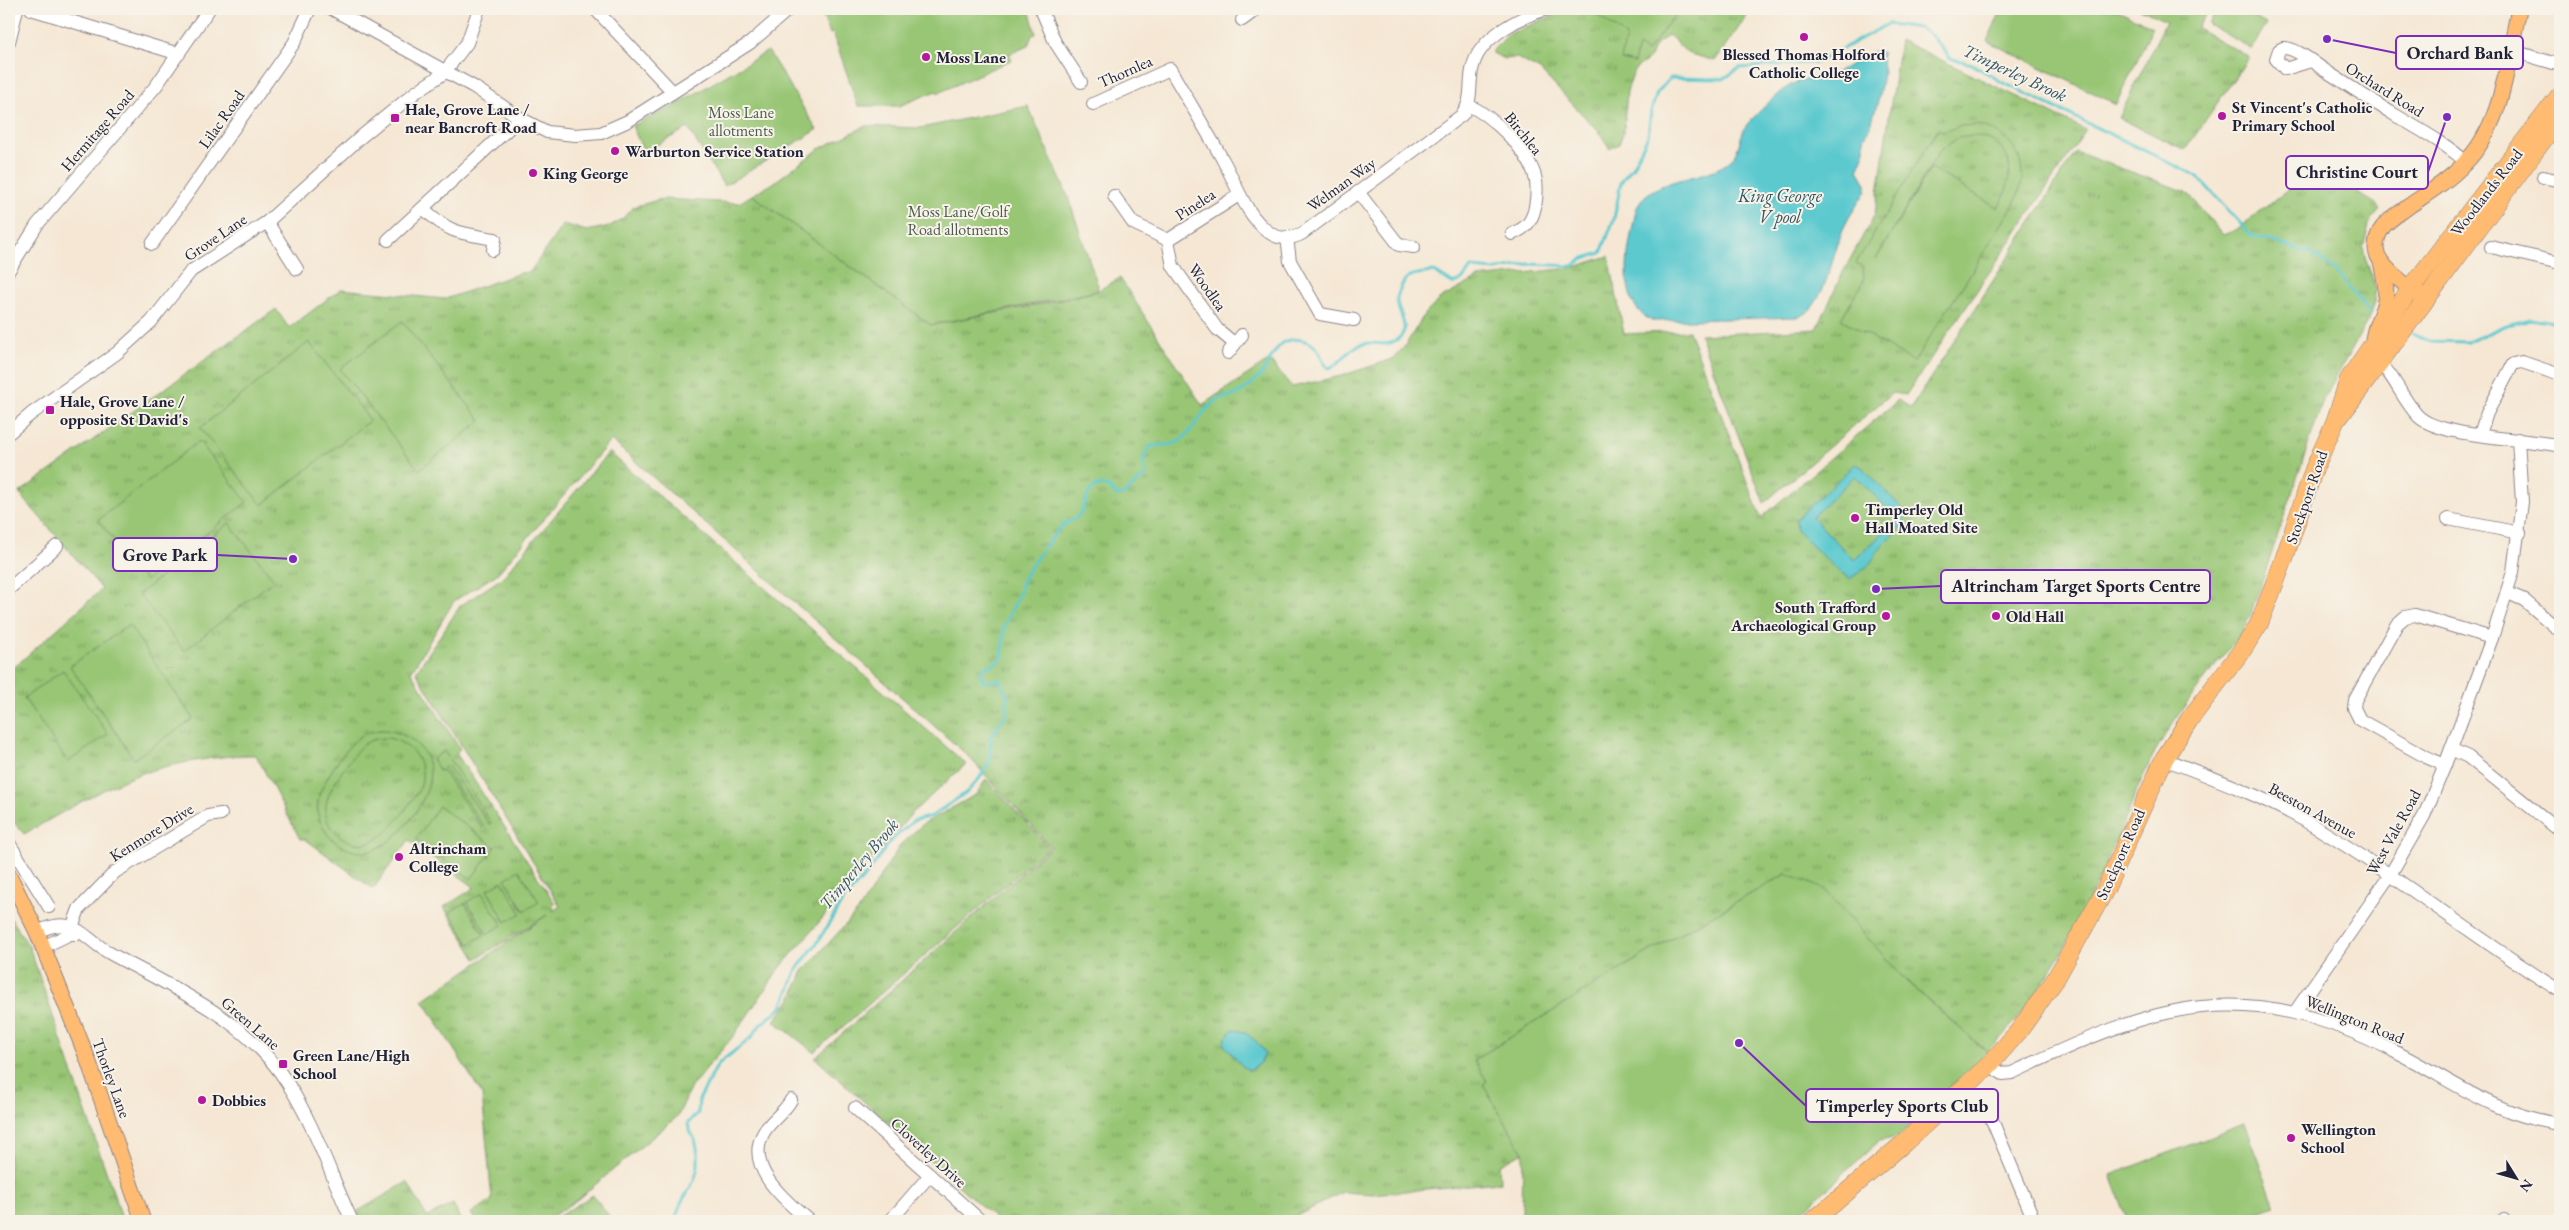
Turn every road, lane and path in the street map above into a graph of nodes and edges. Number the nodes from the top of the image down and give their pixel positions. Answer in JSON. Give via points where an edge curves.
{"nodes":[{"id":1,"x":17,"y":9,"type":"edge"},
{"id":2,"x":31,"y":9,"type":"edge"},
{"id":3,"x":209,"y":9,"type":"edge"},
{"id":4,"x":310,"y":9,"type":"edge"},
{"id":5,"x":332,"y":9,"type":"edge"},
{"id":6,"x":479,"y":9,"type":"edge"},
{"id":7,"x":595,"y":9,"type":"edge"},
{"id":8,"x":1041,"y":9,"type":"edge"},
{"id":9,"x":1257,"y":9,"type":"edge"},
{"id":10,"x":1548,"y":9,"type":"edge"},
{"id":11,"x":2519,"y":9,"type":"edge"},
{"id":12,"x":786,"y":10,"type":"edge"},
{"id":13,"x":1242,"y":20,"type":"dead end"},
{"id":14,"x":9,"y":42,"type":"edge"},
{"id":15,"x":2510,"y":50,"type":"junction"},
{"id":16,"x":179,"y":54,"type":"junction"},
{"id":17,"x":2311,"y":61,"type":"dead end"},
{"id":18,"x":2560,"y":65,"type":"edge"},
{"id":19,"x":444,"y":73,"type":"junction"},
{"id":20,"x":1082,"y":82,"type":"dead end"},
{"id":21,"x":674,"y":92,"type":"junction"},
{"id":22,"x":1093,"y":104,"type":"dead end"},
{"id":23,"x":1468,"y":105,"type":"junction"},
{"id":24,"x":2558,"y":106,"type":"edge"},
{"id":25,"x":520,"y":118,"type":"junction"},
{"id":26,"x":2466,"y":162,"type":"junction"},
{"id":27,"x":2543,"y":177,"type":"dead end"},
{"id":28,"x":2560,"y":181,"type":"edge"},
{"id":29,"x":1358,"y":192,"type":"junction"},
{"id":30,"x":1239,"y":195,"type":"junction"},
{"id":31,"x":1114,"y":196,"type":"dead end"},
{"id":32,"x":423,"y":208,"type":"junction"},
{"id":33,"x":267,"y":222,"type":"junction"},
{"id":34,"x":1512,"y":234,"type":"dead end"},
{"id":35,"x":1287,"y":238,"type":"junction"},
{"id":36,"x":388,"y":240,"type":"dead end"},
{"id":37,"x":1168,"y":240,"type":"junction"},
{"id":38,"x":152,"y":244,"type":"dead end"},
{"id":39,"x":1414,"y":247,"type":"dead end"},
{"id":40,"x":2492,"y":247,"type":"dead end"},
{"id":41,"x":493,"y":250,"type":"dead end"},
{"id":42,"x":2381,"y":262,"type":"junction"},
{"id":43,"x":2560,"y":263,"type":"edge"},
{"id":44,"x":297,"y":269,"type":"dead end"},
{"id":45,"x":9,"y":270,"type":"edge"},
{"id":46,"x":2411,"y":288,"type":"junction"},
{"id":47,"x":2426,"y":300,"type":"junction"},
{"id":48,"x":1354,"y":320,"type":"dead end"},
{"id":49,"x":1235,"y":344,"type":"dead end"},
{"id":50,"x":2373,"y":352,"type":"junction"},
{"id":51,"x":2554,"y":374,"type":"dead end"},
{"id":52,"x":9,"y":433,"type":"edge"},
{"id":53,"x":2480,"y":434,"type":"junction"},
{"id":54,"x":2518,"y":439,"type":"junction"},
{"id":55,"x":2560,"y":446,"type":"edge"},
{"id":56,"x":2448,"y":519,"type":"dead end"},
{"id":57,"x":2520,"y":534,"type":"junction"},
{"id":58,"x":56,"y":546,"type":"dead end"},
{"id":59,"x":9,"y":590,"type":"edge"},
{"id":60,"x":2508,"y":593,"type":"junction"},
{"id":61,"x":2560,"y":631,"type":"edge"},
{"id":62,"x":2492,"y":638,"type":"junction"},
{"id":63,"x":2451,"y":749,"type":"junction"},
{"id":64,"x":2164,"y":759,"type":"junction"},
{"id":65,"x":2445,"y":765,"type":"junction"},
{"id":66,"x":221,"y":814,"type":"dead end"},
{"id":67,"x":2560,"y":831,"type":"edge"},
{"id":68,"x":9,"y":843,"type":"edge"},
{"id":69,"x":2390,"y":874,"type":"junction"},
{"id":70,"x":9,"y":875,"type":"edge"},
{"id":71,"x":49,"y":907,"type":"dead end"},
{"id":72,"x":75,"y":931,"type":"junction"},
{"id":73,"x":37,"y":932,"type":"junction"},
{"id":74,"x":43,"y":947,"type":"junction"},
{"id":75,"x":2560,"y":992,"type":"edge"},
{"id":76,"x":2294,"y":1012,"type":"junction"},
{"id":77,"x":1989,"y":1065,"type":"junction"},
{"id":78,"x":1963,"y":1089,"type":"junction"},
{"id":79,"x":791,"y":1100,"type":"dead end"},
{"id":80,"x":855,"y":1108,"type":"dead end"},
{"id":81,"x":2560,"y":1124,"type":"edge"},
{"id":82,"x":930,"y":1175,"type":"junction"},
{"id":83,"x":143,"y":1221,"type":"edge"},
{"id":84,"x":352,"y":1221,"type":"edge"},
{"id":85,"x":809,"y":1221,"type":"edge"},
{"id":86,"x":890,"y":1221,"type":"edge"},
{"id":87,"x":981,"y":1221,"type":"edge"},
{"id":88,"x":1813,"y":1221,"type":"edge"},
{"id":89,"x":2032,"y":1221,"type":"edge"}],
"edges":[{"from":1,"to":14,"type":"street"},
{"from":2,"to":16,"type":"street"},
{"from":3,"to":16,"type":"street","name":"Hermitage Road"},
{"from":4,"to":38,"type":"street","name":"Lilac Road","via":[[294,43]]},
{"from":5,"to":19,"type":"street"},
{"from":6,"to":19,"type":"street","name":"Grove Lane","via":[[467,43]]},
{"from":7,"to":21,"type":"street"},
{"from":8,"to":20,"type":"street","via":[[1055,42]]},
{"from":9,"to":13,"type":"street"},
{"from":10,"to":23,"type":"street","via":[[1507,25],[1479,54],[1473,65]]},
{"from":11,"to":15,"type":"main road"},
{"from":12,"to":21,"type":"street","via":[[750,44]]},
{"from":15,"to":18,"type":"street"},
{"from":15,"to":26,"type":"main road","via":[[2500,101],[2491,125]]},
{"from":16,"to":45,"type":"street","name":"Hermitage Road","via":[[140,105],[37,225]]},
{"from":17,"to":26,"type":"street","name":"Orchard Road","via":[[2446,145]]},
{"from":19,"to":25,"type":"street","via":[[474,87]]},
{"from":19,"to":33,"type":"street","name":"Grove Lane","via":[[362,136]]},
{"from":21,"to":25,"type":"street","via":[[628,121],[601,132],[575,135],[547,132]]},
{"from":22,"to":30,"type":"street","name":"Thornlea","via":[[1170,69],[1225,164]]},
{"from":23,"to":29,"type":"street","name":"Welman Way","via":[[1452,122]]},
{"from":23,"to":34,"type":"street","name":"Birchlea","via":[[1489,116],[1527,159],[1534,173],[1534,227]]},
{"from":24,"to":46,"type":"highway","name":"Woodlands Road"},
{"from":24,"to":47,"type":"highway","name":"Woodlands Road"},
{"from":25,"to":32,"type":"street"},
{"from":26,"to":42,"type":"main road","via":[[2381,229],[2376,249]]},
{"from":27,"to":28,"type":"street"},
{"from":29,"to":35,"type":"street","name":"Welman Way","via":[[1303,233]]},
{"from":29,"to":39,"type":"street","via":[[1399,245]]},
{"from":30,"to":35,"type":"street","via":[[1265,229]]},
{"from":30,"to":37,"type":"street","name":"Pinelea"},
{"from":31,"to":37,"type":"street","via":[[1133,223]]},
{"from":32,"to":36,"type":"street"},
{"from":32,"to":41,"type":"street","via":[[441,225],[457,233],[495,239]]},
{"from":33,"to":44,"type":"street"},
{"from":33,"to":52,"type":"street","name":"Grove Lane","via":[[191,271],[150,322],[117,353]]},
{"from":35,"to":48,"type":"street","via":[[1290,261],[1320,314]]},
{"from":37,"to":49,"type":"street","name":"Woodlea","via":[[1173,266],[1217,330]]},
{"from":40,"to":43,"type":"street"},
{"from":42,"to":46,"type":"main road"},
{"from":42,"to":50,"type":"main road","via":[[2386,296],[2373,331]]},
{"from":46,"to":47,"type":"main road"},
{"from":46,"to":50,"type":"highway","name":"Stockport Road"},
{"from":47,"to":50,"type":"highway","name":"Stockport Road"},
{"from":50,"to":53,"type":"street","via":[[2420,418],[2447,429]]},
{"from":50,"to":64,"type":"highway","name":"Stockport Road","via":[[2345,388],[2259,624]]},
{"from":51,"to":53,"type":"street","via":[[2522,362],[2513,364],[2487,413]]},
{"from":53,"to":54,"type":"street"},
{"from":54,"to":55,"type":"street"},
{"from":54,"to":57,"type":"street","name":"West Vale Road","via":[[2522,502]]},
{"from":56,"to":57,"type":"street"},
{"from":57,"to":60,"type":"street","name":"West Vale Road"},
{"from":58,"to":59,"type":"street"},
{"from":60,"to":61,"type":"street","via":[[2524,600]]},
{"from":60,"to":62,"type":"street","name":"West Vale Road"},
{"from":62,"to":63,"type":"street","name":"West Vale Road"},
{"from":62,"to":65,"type":"street","via":[[2408,615],[2397,624],[2355,700],[2354,708],[2360,720]]},
{"from":63,"to":65,"type":"street","name":"West Vale Road"},
{"from":63,"to":67,"type":"street","via":[[2468,757]]},
{"from":64,"to":69,"type":"street","name":"Beeston Avenue","via":[[2289,812]]},
{"from":64,"to":77,"type":"highway","name":"Stockport Road","via":[[2079,940],[2028,1018]]},
{"from":65,"to":69,"type":"street","name":"West Vale Road","via":[[2424,816]]},
{"from":66,"to":72,"type":"street","name":"Kenmore Drive","via":[[208,816],[122,866],[79,909]]},
{"from":68,"to":71,"type":"street"},
{"from":69,"to":75,"type":"street","name":"Beeston Avenue"},
{"from":69,"to":76,"type":"street","name":"West Vale Road"},
{"from":70,"to":73,"type":"main road","name":"Thorley Lane"},
{"from":72,"to":73,"type":"street","via":[[55,924]]},
{"from":72,"to":74,"type":"street"},
{"from":72,"to":84,"type":"street","name":"Green Lane","via":[[101,949],[214,1011],[242,1032],[270,1060],[304,1114]]},
{"from":73,"to":74,"type":"main road","name":"Thorley Lane"},
{"from":74,"to":83,"type":"main road","name":"Thorley Lane","via":[[88,1060]]},
{"from":76,"to":77,"type":"street","name":"Wellington Road","via":[[2252,1005],[2204,1005],[2113,1027],[2012,1073],[2003,1074]]},
{"from":76,"to":81,"type":"street","name":"Wellington Road","via":[[2368,1039],[2495,1107]]},
{"from":77,"to":78,"type":"highway","name":"Stockport Road"},
{"from":78,"to":88,"type":"highway","name":"Stockport Road"},
{"from":78,"to":89,"type":"street","via":[[1989,1114]]},
{"from":79,"to":85,"type":"street","via":[[780,1122],[761,1137],[758,1152],[771,1182]]},
{"from":80,"to":82,"type":"street","name":"Cloverley Drive"},
{"from":82,"to":86,"type":"street"},
{"from":82,"to":87,"type":"street","name":"Cloverley Drive"}]}
